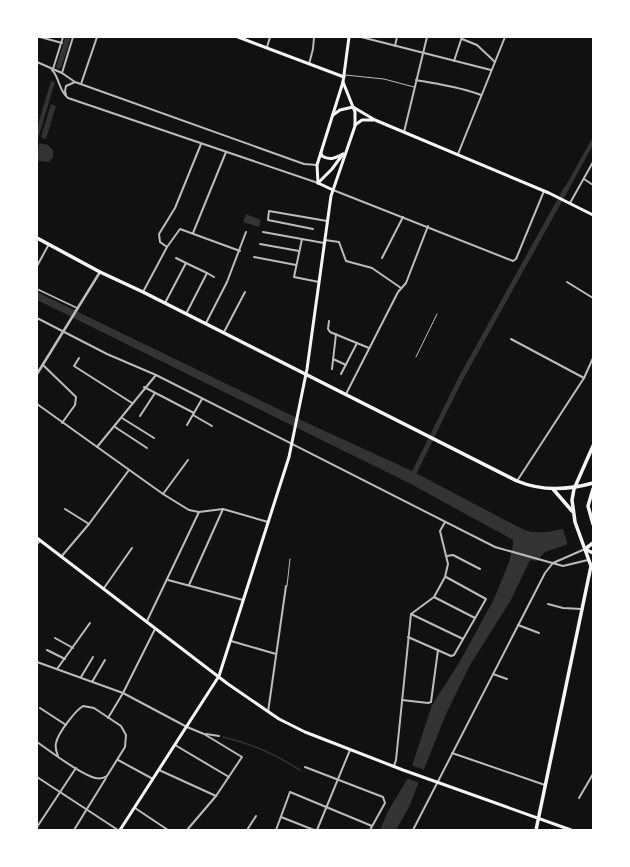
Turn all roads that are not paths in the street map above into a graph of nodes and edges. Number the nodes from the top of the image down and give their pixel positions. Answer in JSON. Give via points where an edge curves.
{"nodes":[{"id":1,"x":40,"y":37,"type":"edge"},
{"id":2,"x":64,"y":37,"type":"edge"},
{"id":3,"x":73,"y":37,"type":"edge"},
{"id":4,"x":98,"y":37,"type":"edge"},
{"id":5,"x":238,"y":37,"type":"edge"},
{"id":6,"x":270,"y":37,"type":"edge"},
{"id":7,"x":314,"y":37,"type":"edge"},
{"id":8,"x":350,"y":37,"type":"edge"},
{"id":9,"x":361,"y":37,"type":"edge"},
{"id":10,"x":397,"y":37,"type":"edge"},
{"id":11,"x":427,"y":37,"type":"edge"},
{"id":12,"x":505,"y":37,"type":"edge"},
{"id":13,"x":462,"y":38,"type":"edge"},
{"id":14,"x":62,"y":43,"type":"junction"},
{"id":15,"x":395,"y":46,"type":"junction"},
{"id":16,"x":266,"y":48,"type":"junction"},
{"id":17,"x":422,"y":53,"type":"junction"},
{"id":18,"x":454,"y":61,"type":"junction"},
{"id":19,"x":37,"y":62,"type":"edge"},
{"id":20,"x":495,"y":62,"type":"junction"},
{"id":21,"x":309,"y":64,"type":"junction"},
{"id":22,"x":52,"y":69,"type":"junction"},
{"id":23,"x":492,"y":70,"type":"junction"},
{"id":24,"x":62,"y":73,"type":"junction"},
{"id":25,"x":344,"y":76,"type":"junction"},
{"id":26,"x":416,"y":80,"type":"junction"},
{"id":27,"x":75,"y":82,"type":"junction"},
{"id":28,"x":343,"y":82,"type":"junction"},
{"id":29,"x":81,"y":84,"type":"junction"},
{"id":30,"x":415,"y":87,"type":"junction"},
{"id":31,"x":481,"y":95,"type":"junction"},
{"id":32,"x":68,"y":98,"type":"junction"},
{"id":33,"x":353,"y":107,"type":"junction"},
{"id":34,"x":331,"y":118,"type":"junction"},
{"id":35,"x":375,"y":120,"type":"junction"},
{"id":36,"x":355,"y":126,"type":"junction"},
{"id":37,"x":404,"y":132,"type":"junction"},
{"id":38,"x":201,"y":144,"type":"junction"},
{"id":39,"x":321,"y":151,"type":"junction"},
{"id":40,"x":226,"y":152,"type":"junction"},
{"id":41,"x":344,"y":153,"type":"junction"},
{"id":42,"x":458,"y":154,"type":"junction"},
{"id":43,"x":593,"y":162,"type":"edge"},
{"id":44,"x":317,"y":165,"type":"junction"},
{"id":45,"x":583,"y":179,"type":"junction"},
{"id":46,"x":318,"y":183,"type":"junction"},
{"id":47,"x":593,"y":185,"type":"edge"},
{"id":48,"x":333,"y":190,"type":"junction"},
{"id":49,"x":544,"y":191,"type":"junction"},
{"id":50,"x":570,"y":203,"type":"junction"},
{"id":51,"x":593,"y":215,"type":"edge"},
{"id":52,"x":403,"y":217,"type":"junction"},
{"id":53,"x":327,"y":221,"type":"junction"},
{"id":54,"x":428,"y":226,"type":"junction"},
{"id":55,"x":313,"y":229,"type":"dead end"},
{"id":56,"x":246,"y":232,"type":"dead end"},
{"id":57,"x":263,"y":232,"type":"dead end"},
{"id":58,"x":193,"y":233,"type":"junction"},
{"id":59,"x":37,"y":238,"type":"edge"},
{"id":60,"x":302,"y":239,"type":"junction"},
{"id":61,"x":324,"y":242,"type":"junction"},
{"id":62,"x":49,"y":244,"type":"junction"},
{"id":63,"x":260,"y":244,"type":"dead end"},
{"id":64,"x":167,"y":247,"type":"junction"},
{"id":65,"x":240,"y":251,"type":"junction"},
{"id":66,"x":299,"y":251,"type":"junction"},
{"id":67,"x":254,"y":257,"type":"dead end"},
{"id":68,"x":176,"y":258,"type":"dead end"},
{"id":69,"x":382,"y":258,"type":"dead end"},
{"id":70,"x":186,"y":263,"type":"junction"},
{"id":71,"x":296,"y":265,"type":"junction"},
{"id":72,"x":37,"y":266,"type":"edge"},
{"id":73,"x":100,"y":272,"type":"junction"},
{"id":74,"x":207,"y":273,"type":"junction"},
{"id":75,"x":214,"y":277,"type":"dead end"},
{"id":76,"x":319,"y":282,"type":"junction"},
{"id":77,"x":567,"y":282,"type":"dead end"},
{"id":78,"x":401,"y":288,"type":"junction"},
{"id":79,"x":37,"y":289,"type":"edge"},
{"id":80,"x":143,"y":292,"type":"junction"},
{"id":81,"x":245,"y":292,"type":"dead end"},
{"id":82,"x":593,"y":298,"type":"edge"},
{"id":83,"x":165,"y":303,"type":"junction"},
{"id":84,"x":79,"y":309,"type":"junction"},
{"id":85,"x":186,"y":314,"type":"junction"},
{"id":86,"x":437,"y":314,"type":"dead end"},
{"id":87,"x":37,"y":318,"type":"edge"},
{"id":88,"x":329,"y":322,"type":"dead end"},
{"id":89,"x":205,"y":324,"type":"junction"},
{"id":90,"x":64,"y":332,"type":"junction"},
{"id":91,"x":224,"y":333,"type":"junction"},
{"id":92,"x":336,"y":334,"type":"junction"},
{"id":93,"x":511,"y":339,"type":"dead end"},
{"id":94,"x":357,"y":343,"type":"junction"},
{"id":95,"x":369,"y":348,"type":"junction"},
{"id":96,"x":416,"y":357,"type":"dead end"},
{"id":97,"x":79,"y":358,"type":"dead end"},
{"id":98,"x":593,"y":358,"type":"edge"},
{"id":99,"x":333,"y":359,"type":"junction"},
{"id":100,"x":43,"y":365,"type":"junction"},
{"id":101,"x":346,"y":365,"type":"junction"},
{"id":102,"x":332,"y":369,"type":"dead end"},
{"id":103,"x":37,"y":374,"type":"edge"},
{"id":104,"x":341,"y":374,"type":"dead end"},
{"id":105,"x":156,"y":375,"type":"junction"},
{"id":106,"x":306,"y":376,"type":"junction"},
{"id":107,"x":584,"y":378,"type":"junction"},
{"id":108,"x":144,"y":387,"type":"junction"},
{"id":109,"x":155,"y":392,"type":"junction"},
{"id":110,"x":346,"y":395,"type":"junction"},
{"id":111,"x":202,"y":399,"type":"junction"},
{"id":112,"x":132,"y":403,"type":"junction"},
{"id":113,"x":37,"y":404,"type":"edge"},
{"id":114,"x":194,"y":414,"type":"junction"},
{"id":115,"x":140,"y":416,"type":"dead end"},
{"id":116,"x":122,"y":418,"type":"junction"},
{"id":117,"x":62,"y":423,"type":"junction"},
{"id":118,"x":188,"y":425,"type":"dead end"},
{"id":119,"x":212,"y":426,"type":"dead end"},
{"id":120,"x":115,"y":427,"type":"junction"},
{"id":121,"x":154,"y":438,"type":"dead end"},
{"id":122,"x":293,"y":444,"type":"junction"},
{"id":123,"x":593,"y":446,"type":"edge"},
{"id":124,"x":97,"y":447,"type":"junction"},
{"id":125,"x":147,"y":448,"type":"dead end"},
{"id":126,"x":188,"y":460,"type":"dead end"},
{"id":127,"x":129,"y":470,"type":"junction"},
{"id":128,"x":517,"y":481,"type":"junction"},
{"id":129,"x":593,"y":483,"type":"edge"},
{"id":130,"x":553,"y":488,"type":"junction"},
{"id":131,"x":574,"y":488,"type":"junction"},
{"id":132,"x":593,"y":489,"type":"edge"},
{"id":133,"x":163,"y":494,"type":"junction"},
{"id":134,"x":65,"y":509,"type":"dead end"},
{"id":135,"x":223,"y":510,"type":"junction"},
{"id":136,"x":199,"y":512,"type":"junction"},
{"id":137,"x":573,"y":512,"type":"junction"},
{"id":138,"x":444,"y":522,"type":"junction"},
{"id":139,"x":269,"y":523,"type":"junction"},
{"id":140,"x":89,"y":524,"type":"junction"},
{"id":141,"x":593,"y":524,"type":"edge"},
{"id":142,"x":39,"y":540,"type":"edge"},
{"id":143,"x":593,"y":543,"type":"edge"},
{"id":144,"x":37,"y":544,"type":"edge"},
{"id":145,"x":132,"y":548,"type":"dead end"},
{"id":146,"x":585,"y":549,"type":"junction"},
{"id":147,"x":593,"y":553,"type":"edge"},
{"id":148,"x":447,"y":556,"type":"junction"},
{"id":149,"x":62,"y":557,"type":"junction"},
{"id":150,"x":593,"y":558,"type":"edge"},
{"id":151,"x":290,"y":559,"type":"dead end"},
{"id":152,"x":588,"y":560,"type":"junction"},
{"id":153,"x":553,"y":563,"type":"junction"},
{"id":154,"x":592,"y":567,"type":"edge"},
{"id":155,"x":480,"y":569,"type":"dead end"},
{"id":156,"x":445,"y":577,"type":"junction"},
{"id":157,"x":168,"y":580,"type":"junction"},
{"id":158,"x":189,"y":586,"type":"junction"},
{"id":159,"x":286,"y":586,"type":"joint"},
{"id":160,"x":104,"y":588,"type":"junction"},
{"id":161,"x":434,"y":598,"type":"junction"},
{"id":162,"x":244,"y":600,"type":"junction"},
{"id":163,"x":548,"y":604,"type":"dead end"},
{"id":164,"x":582,"y":609,"type":"junction"},
{"id":165,"x":411,"y":614,"type":"junction"},
{"id":166,"x":475,"y":618,"type":"junction"},
{"id":167,"x":147,"y":621,"type":"junction"},
{"id":168,"x":90,"y":623,"type":"dead end"},
{"id":169,"x":518,"y":625,"type":"junction"},
{"id":170,"x":156,"y":627,"type":"junction"},
{"id":171,"x":539,"y":633,"type":"dead end"},
{"id":172,"x":408,"y":637,"type":"junction"},
{"id":173,"x":55,"y":638,"type":"dead end"},
{"id":174,"x":462,"y":639,"type":"junction"},
{"id":175,"x":231,"y":641,"type":"junction"},
{"id":176,"x":73,"y":648,"type":"junction"},
{"id":177,"x":47,"y":650,"type":"dead end"},
{"id":178,"x":438,"y":650,"type":"junction"},
{"id":179,"x":276,"y":654,"type":"junction"},
{"id":180,"x":92,"y":657,"type":"dead end"},
{"id":181,"x":65,"y":659,"type":"junction"},
{"id":182,"x":105,"y":660,"type":"dead end"},
{"id":183,"x":37,"y":662,"type":"edge"},
{"id":184,"x":58,"y":669,"type":"junction"},
{"id":185,"x":493,"y":674,"type":"junction"},
{"id":186,"x":219,"y":676,"type":"junction"},
{"id":187,"x":81,"y":678,"type":"junction"},
{"id":188,"x":507,"y":679,"type":"dead end"},
{"id":189,"x":92,"y":682,"type":"junction"},
{"id":190,"x":123,"y":693,"type":"junction"},
{"id":191,"x":402,"y":700,"type":"junction"},
{"id":192,"x":40,"y":708,"type":"dead end"},
{"id":193,"x":268,"y":712,"type":"junction"},
{"id":194,"x":108,"y":718,"type":"junction"},
{"id":195,"x":66,"y":725,"type":"junction"},
{"id":196,"x":187,"y":727,"type":"junction"},
{"id":197,"x":204,"y":734,"type":"junction"},
{"id":198,"x":218,"y":736,"type":"dead end"},
{"id":199,"x":37,"y":742,"type":"edge"},
{"id":200,"x":175,"y":745,"type":"junction"},
{"id":201,"x":350,"y":750,"type":"junction"},
{"id":202,"x":452,"y":753,"type":"junction"},
{"id":203,"x":58,"y":756,"type":"junction"},
{"id":204,"x":118,"y":760,"type":"junction"},
{"id":205,"x":394,"y":766,"type":"junction"},
{"id":206,"x":304,"y":767,"type":"dead end"},
{"id":207,"x":76,"y":768,"type":"junction"},
{"id":208,"x":159,"y":770,"type":"junction"},
{"id":209,"x":593,"y":774,"type":"edge"},
{"id":210,"x":107,"y":776,"type":"junction"},
{"id":211,"x":37,"y":777,"type":"edge"},
{"id":212,"x":229,"y":778,"type":"junction"},
{"id":213,"x":153,"y":780,"type":"junction"},
{"id":214,"x":338,"y":781,"type":"junction"},
{"id":215,"x":436,"y":782,"type":"junction"},
{"id":216,"x":546,"y":785,"type":"junction"},
{"id":217,"x":60,"y":791,"type":"junction"},
{"id":218,"x":216,"y":796,"type":"junction"},
{"id":219,"x":579,"y":798,"type":"dead end"},
{"id":220,"x":326,"y":807,"type":"junction"},
{"id":221,"x":135,"y":808,"type":"junction"},
{"id":222,"x":88,"y":809,"type":"junction"},
{"id":223,"x":256,"y":816,"type":"dead end"},
{"id":224,"x":281,"y":817,"type":"junction"},
{"id":225,"x":539,"y":818,"type":"junction"},
{"id":226,"x":372,"y":826,"type":"junction"},
{"id":227,"x":37,"y":827,"type":"edge"},
{"id":228,"x":74,"y":830,"type":"edge"},
{"id":229,"x":119,"y":830,"type":"edge"},
{"id":230,"x":168,"y":830,"type":"edge"},
{"id":231,"x":187,"y":830,"type":"edge"},
{"id":232,"x":247,"y":830,"type":"edge"},
{"id":233,"x":276,"y":830,"type":"edge"},
{"id":234,"x":316,"y":830,"type":"edge"},
{"id":235,"x":370,"y":830,"type":"edge"},
{"id":236,"x":413,"y":830,"type":"edge"},
{"id":237,"x":536,"y":830,"type":"edge"},
{"id":238,"x":571,"y":830,"type":"edge"}],
"edges":[{"from":1,"to":14,"type":"street"},
{"from":2,"to":14,"type":"street"},
{"from":3,"to":24,"type":"street"},
{"from":4,"to":29,"type":"street"},
{"from":5,"to":16,"type":"main road"},
{"from":6,"to":16,"type":"street"},
{"from":7,"to":21,"type":"street"},
{"from":8,"to":25,"type":"main road"},
{"from":9,"to":15,"type":"street"},
{"from":10,"to":15,"type":"street"},
{"from":11,"to":17,"type":"street"},
{"from":12,"to":20,"type":"street"},
{"from":13,"to":18,"type":"street"},
{"from":13,"to":20,"type":"street","via":[[476,45]]},
{"from":14,"to":22,"type":"street"},
{"from":15,"to":17,"type":"street"},
{"from":16,"to":21,"type":"main road"},
{"from":17,"to":18,"type":"street"},
{"from":17,"to":26,"type":"street"},
{"from":18,"to":23,"type":"street"},
{"from":19,"to":22,"type":"street"},
{"from":20,"to":23,"type":"street"},
{"from":21,"to":25,"type":"main road"},
{"from":22,"to":24,"type":"street"},
{"from":22,"to":32,"type":"street","via":[[62,92]]},
{"from":23,"to":31,"type":"street"},
{"from":24,"to":27,"type":"street"},
{"from":25,"to":28,"type":"main road"},
{"from":25,"to":30,"type":"lane","via":[[384,79]]},
{"from":26,"to":30,"type":"street"},
{"from":26,"to":31,"type":"street","via":[[453,88],[461,87]]},
{"from":27,"to":29,"type":"street"},
{"from":27,"to":32,"type":"street","via":[[66,86],[65,93]]},
{"from":28,"to":33,"type":"main road"},
{"from":28,"to":34,"type":"main road"},
{"from":29,"to":44,"type":"street","via":[[304,164]]},
{"from":30,"to":37,"type":"street"},
{"from":31,"to":42,"type":"street"},
{"from":32,"to":38,"type":"street"},
{"from":33,"to":34,"type":"main road","via":[[340,110]]},
{"from":33,"to":35,"type":"main road"},
{"from":33,"to":36,"type":"main road"},
{"from":34,"to":39,"type":"main road"},
{"from":35,"to":36,"type":"main road","via":[[362,120]]},
{"from":35,"to":37,"type":"main road"},
{"from":36,"to":41,"type":"main road"},
{"from":37,"to":42,"type":"main road"},
{"from":38,"to":40,"type":"street"},
{"from":38,"to":64,"type":"street","via":[[175,208],[159,234],[158,240]]},
{"from":39,"to":41,"type":"main road","via":[[322,156],[332,160]]},
{"from":39,"to":44,"type":"main road"},
{"from":40,"to":46,"type":"street"},
{"from":40,"to":58,"type":"street"},
{"from":41,"to":46,"type":"main road"},
{"from":41,"to":48,"type":"main road"},
{"from":42,"to":49,"type":"main road"},
{"from":43,"to":45,"type":"street"},
{"from":44,"to":46,"type":"main road"},
{"from":45,"to":47,"type":"street"},
{"from":45,"to":50,"type":"street"},
{"from":46,"to":48,"type":"main road"},
{"from":48,"to":52,"type":"street"},
{"from":48,"to":53,"type":"main road"},
{"from":49,"to":50,"type":"main road"},
{"from":49,"to":54,"type":"street","via":[[515,260]]},
{"from":50,"to":51,"type":"main road"},
{"from":52,"to":54,"type":"street"},
{"from":52,"to":69,"type":"street"},
{"from":53,"to":55,"type":"street","via":[[269,212],[268,220]]},
{"from":53,"to":61,"type":"main road"},
{"from":54,"to":78,"type":"street","via":[[406,283]]},
{"from":56,"to":65,"type":"street"},
{"from":57,"to":60,"type":"street"},
{"from":58,"to":64,"type":"street","via":[[180,229]]},
{"from":58,"to":65,"type":"street"},
{"from":59,"to":62,"type":"main road"},
{"from":60,"to":61,"type":"street"},
{"from":60,"to":66,"type":"street"},
{"from":61,"to":76,"type":"main road"},
{"from":61,"to":78,"type":"street","via":[[339,242],[346,261],[372,268]]},
{"from":62,"to":72,"type":"street"},
{"from":62,"to":73,"type":"main road"},
{"from":63,"to":66,"type":"street"},
{"from":64,"to":80,"type":"street"},
{"from":65,"to":89,"type":"street"},
{"from":66,"to":71,"type":"street"},
{"from":67,"to":71,"type":"street"},
{"from":68,"to":70,"type":"street"},
{"from":70,"to":74,"type":"street"},
{"from":70,"to":83,"type":"street"},
{"from":71,"to":76,"type":"street","via":[[294,277]]},
{"from":73,"to":80,"type":"main road"},
{"from":73,"to":84,"type":"street"},
{"from":74,"to":75,"type":"street"},
{"from":74,"to":85,"type":"street"},
{"from":76,"to":106,"type":"main road"},
{"from":77,"to":82,"type":"street"},
{"from":78,"to":95,"type":"street"},
{"from":79,"to":84,"type":"street"},
{"from":80,"to":83,"type":"main road"},
{"from":81,"to":91,"type":"street"},
{"from":83,"to":85,"type":"main road"},
{"from":84,"to":90,"type":"street"},
{"from":85,"to":89,"type":"main road"},
{"from":86,"to":96,"type":"lane"},
{"from":87,"to":90,"type":"street"},
{"from":88,"to":92,"type":"street","via":[[329,331]]},
{"from":89,"to":91,"type":"main road"},
{"from":90,"to":100,"type":"street"},
{"from":90,"to":105,"type":"street"},
{"from":91,"to":106,"type":"main road"},
{"from":92,"to":94,"type":"street"},
{"from":92,"to":99,"type":"street"},
{"from":93,"to":107,"type":"street"},
{"from":94,"to":95,"type":"street"},
{"from":94,"to":101,"type":"street"},
{"from":95,"to":110,"type":"street"},
{"from":97,"to":112,"type":"street","via":[[74,366]]},
{"from":98,"to":107,"type":"street"},
{"from":99,"to":101,"type":"street"},
{"from":99,"to":102,"type":"street"},
{"from":100,"to":103,"type":"street"},
{"from":100,"to":117,"type":"street","via":[[76,397],[75,406]]},
{"from":101,"to":104,"type":"street"},
{"from":105,"to":108,"type":"street"},
{"from":105,"to":111,"type":"street"},
{"from":106,"to":110,"type":"main road"},
{"from":106,"to":122,"type":"main road"},
{"from":107,"to":128,"type":"street"},
{"from":108,"to":109,"type":"street"},
{"from":108,"to":112,"type":"street"},
{"from":109,"to":114,"type":"street"},
{"from":109,"to":115,"type":"street"},
{"from":110,"to":128,"type":"main road"},
{"from":111,"to":114,"type":"street"},
{"from":111,"to":122,"type":"street"},
{"from":112,"to":116,"type":"street"},
{"from":113,"to":117,"type":"street"},
{"from":114,"to":118,"type":"street"},
{"from":114,"to":119,"type":"street"},
{"from":116,"to":120,"type":"street"},
{"from":116,"to":121,"type":"street"},
{"from":117,"to":124,"type":"street"},
{"from":120,"to":124,"type":"street"},
{"from":120,"to":125,"type":"street"},
{"from":122,"to":138,"type":"street"},
{"from":122,"to":139,"type":"main road"},
{"from":123,"to":131,"type":"main road"},
{"from":124,"to":127,"type":"street"},
{"from":126,"to":133,"type":"street"},
{"from":127,"to":133,"type":"street"},
{"from":127,"to":140,"type":"street"},
{"from":128,"to":130,"type":"main road"},
{"from":129,"to":131,"type":"main road"},
{"from":130,"to":131,"type":"main road"},
{"from":130,"to":137,"type":"main road"},
{"from":131,"to":137,"type":"main road"},
{"from":132,"to":141,"type":"main road","via":[[588,501]]},
{"from":133,"to":136,"type":"street","via":[[189,510]]},
{"from":134,"to":140,"type":"street"},
{"from":135,"to":136,"type":"street"},
{"from":135,"to":139,"type":"street"},
{"from":135,"to":158,"type":"street"},
{"from":136,"to":157,"type":"street"},
{"from":137,"to":146,"type":"main road"},
{"from":138,"to":148,"type":"street","via":[[440,530]]},
{"from":138,"to":153,"type":"street","via":[[495,547]]},
{"from":139,"to":162,"type":"main road"},
{"from":140,"to":149,"type":"street"},
{"from":142,"to":144,"type":"street"},
{"from":142,"to":149,"type":"main road"},
{"from":143,"to":146,"type":"main road"},
{"from":145,"to":160,"type":"street"},
{"from":146,"to":147,"type":"main road"},
{"from":146,"to":152,"type":"main road"},
{"from":146,"to":153,"type":"street"},
{"from":148,"to":155,"type":"street","via":[[452,555]]},
{"from":148,"to":156,"type":"street"},
{"from":149,"to":160,"type":"main road"},
{"from":150,"to":154,"type":"lane"},
{"from":151,"to":159,"type":"lane"},
{"from":152,"to":153,"type":"street","via":[[568,566]]},
{"from":152,"to":154,"type":"main road"},
{"from":153,"to":169,"type":"street","via":[[545,573]]},
{"from":154,"to":164,"type":"main road"},
{"from":156,"to":161,"type":"street"},
{"from":156,"to":166,"type":"street","via":[[486,598]]},
{"from":157,"to":158,"type":"street"},
{"from":157,"to":167,"type":"street"},
{"from":158,"to":162,"type":"street"},
{"from":159,"to":179,"type":"street"},
{"from":160,"to":167,"type":"main road"},
{"from":161,"to":165,"type":"street"},
{"from":161,"to":166,"type":"street"},
{"from":162,"to":175,"type":"main road"},
{"from":163,"to":164,"type":"street"},
{"from":164,"to":216,"type":"main road"},
{"from":165,"to":172,"type":"street"},
{"from":165,"to":174,"type":"street"},
{"from":166,"to":174,"type":"street"},
{"from":167,"to":170,"type":"main road"},
{"from":168,"to":176,"type":"street"},
{"from":169,"to":171,"type":"street"},
{"from":169,"to":185,"type":"street"},
{"from":170,"to":186,"type":"main road"},
{"from":170,"to":190,"type":"street"},
{"from":172,"to":178,"type":"street"},
{"from":172,"to":191,"type":"street"},
{"from":173,"to":176,"type":"street"},
{"from":174,"to":178,"type":"street","via":[[452,656]]},
{"from":175,"to":179,"type":"street"},
{"from":175,"to":186,"type":"main road"},
{"from":176,"to":181,"type":"street"},
{"from":177,"to":181,"type":"street"},
{"from":178,"to":191,"type":"street","via":[[430,702]]},
{"from":179,"to":193,"type":"street"},
{"from":180,"to":187,"type":"street"},
{"from":181,"to":184,"type":"street"},
{"from":182,"to":189,"type":"street"},
{"from":183,"to":184,"type":"street"},
{"from":184,"to":187,"type":"street"},
{"from":185,"to":188,"type":"street"},
{"from":185,"to":202,"type":"street"},
{"from":186,"to":193,"type":"main road"},
{"from":186,"to":196,"type":"main road"},
{"from":187,"to":189,"type":"street"},
{"from":189,"to":190,"type":"street"},
{"from":190,"to":194,"type":"street"},
{"from":190,"to":196,"type":"street"},
{"from":191,"to":205,"type":"street"},
{"from":192,"to":195,"type":"street"},
{"from":193,"to":201,"type":"main road","via":[[300,730]]},
{"from":194,"to":195,"type":"street","via":[[94,708],[83,706]]},
{"from":194,"to":204,"type":"street","via":[[121,726],[126,735],[125,747]]},
{"from":195,"to":203,"type":"street","via":[[56,742]]},
{"from":196,"to":197,"type":"street"},
{"from":196,"to":200,"type":"main road"},
{"from":197,"to":198,"type":"street"},
{"from":197,"to":212,"type":"street","via":[[242,757]]},
{"from":199,"to":203,"type":"street"},
{"from":200,"to":208,"type":"main road"},
{"from":200,"to":212,"type":"street"},
{"from":201,"to":205,"type":"main road"},
{"from":201,"to":214,"type":"street"},
{"from":202,"to":215,"type":"street"},
{"from":202,"to":216,"type":"street"},
{"from":203,"to":207,"type":"street"},
{"from":204,"to":210,"type":"street"},
{"from":204,"to":213,"type":"street"},
{"from":205,"to":215,"type":"main road"},
{"from":206,"to":214,"type":"street"},
{"from":207,"to":210,"type":"street","via":[[91,777]]},
{"from":207,"to":217,"type":"street"},
{"from":208,"to":213,"type":"main road"},
{"from":208,"to":218,"type":"street"},
{"from":209,"to":219,"type":"street"},
{"from":210,"to":222,"type":"street"},
{"from":211,"to":217,"type":"street"},
{"from":212,"to":218,"type":"street"},
{"from":213,"to":221,"type":"main road"},
{"from":214,"to":220,"type":"street"},
{"from":214,"to":226,"type":"street","via":[[385,799]]},
{"from":215,"to":225,"type":"main road"},
{"from":215,"to":236,"type":"street"},
{"from":216,"to":225,"type":"main road"},
{"from":217,"to":222,"type":"street"},
{"from":217,"to":227,"type":"street"},
{"from":218,"to":231,"type":"street"},
{"from":220,"to":224,"type":"street","via":[[290,792]]},
{"from":220,"to":226,"type":"street"},
{"from":220,"to":234,"type":"street"},
{"from":221,"to":229,"type":"main road"},
{"from":221,"to":230,"type":"street"},
{"from":222,"to":228,"type":"street"},
{"from":222,"to":229,"type":"street"},
{"from":223,"to":232,"type":"street"},
{"from":224,"to":233,"type":"street"},
{"from":224,"to":234,"type":"street"},
{"from":225,"to":237,"type":"main road"},
{"from":225,"to":238,"type":"main road"},
{"from":226,"to":235,"type":"street"}]}
